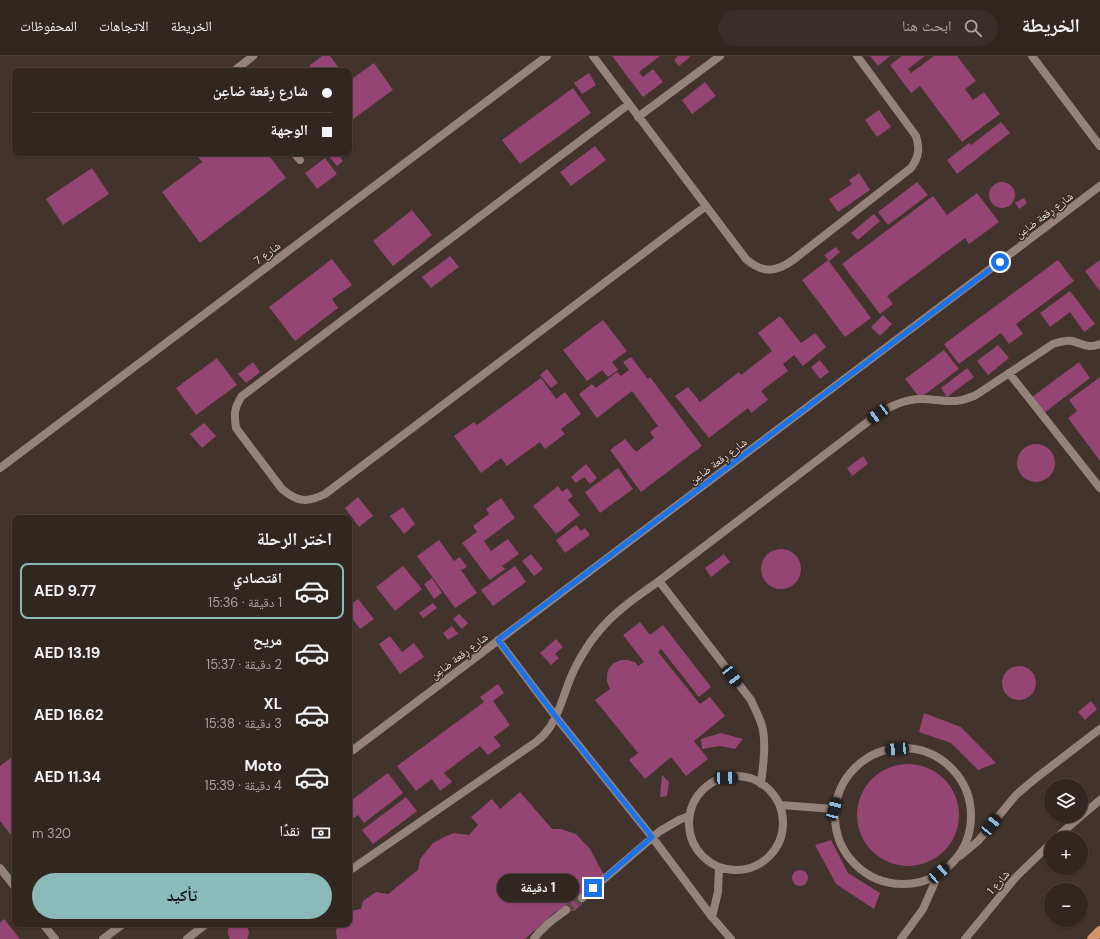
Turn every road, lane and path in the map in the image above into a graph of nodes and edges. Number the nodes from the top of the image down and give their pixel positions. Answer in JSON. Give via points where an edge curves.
{"nodes":[{"id":1,"x":253,"y":56,"type":"edge"},
{"id":2,"x":547,"y":56,"type":"edge"},
{"id":3,"x":593,"y":56,"type":"edge"},
{"id":4,"x":720,"y":56,"type":"edge"},
{"id":5,"x":857,"y":56,"type":"edge"},
{"id":6,"x":1032,"y":56,"type":"edge"},
{"id":7,"x":238,"y":68,"type":"edge"},
{"id":8,"x":629,"y":104,"type":"junction"},
{"id":9,"x":638,"y":117,"type":"junction"},
{"id":10,"x":1100,"y":146,"type":"edge"},
{"id":11,"x":297,"y":156,"type":"edge"},
{"id":12,"x":300,"y":160,"type":"dead end"},
{"id":13,"x":1100,"y":186,"type":"edge"},
{"id":14,"x":706,"y":206,"type":"junction"},
{"id":15,"x":1100,"y":344,"type":"edge"},
{"id":16,"x":1009,"y":373,"type":"junction"},
{"id":17,"x":0,"y":468,"type":"edge"},
{"id":18,"x":1100,"y":488,"type":"edge"},
{"id":19,"x":659,"y":581,"type":"junction"},
{"id":20,"x":498,"y":640,"type":"junction"},
{"id":21,"x":556,"y":717,"type":"junction"},
{"id":22,"x":1100,"y":730,"type":"edge"},
{"id":23,"x":352,"y":751,"type":"edge"},
{"id":24,"x":761,"y":784,"type":"junction"},
{"id":25,"x":1100,"y":800,"type":"edge"},
{"id":26,"x":780,"y":805,"type":"junction"},
{"id":27,"x":834,"y":809,"type":"junction"},
{"id":28,"x":1088,"y":810,"type":"edge"},
{"id":29,"x":689,"y":816,"type":"junction"},
{"id":30,"x":1073,"y":823,"type":"edge"},
{"id":31,"x":1064,"y":831,"type":"edge"},
{"id":32,"x":652,"y":837,"type":"junction"},
{"id":33,"x":1044,"y":850,"type":"edge"},
{"id":34,"x":956,"y":859,"type":"junction"},
{"id":35,"x":719,"y":867,"type":"junction"},
{"id":36,"x":0,"y":868,"type":"edge"},
{"id":37,"x":352,"y":869,"type":"edge"},
{"id":38,"x":939,"y":873,"type":"junction"},
{"id":39,"x":12,"y":883,"type":"edge"},
{"id":40,"x":582,"y":898,"type":"tunnel mouth"},
{"id":41,"x":566,"y":910,"type":"tunnel mouth"},
{"id":42,"x":712,"y":917,"type":"junction"},
{"id":43,"x":46,"y":927,"type":"edge"},
{"id":44,"x":119,"y":927,"type":"edge"},
{"id":45,"x":202,"y":927,"type":"edge"},
{"id":46,"x":1100,"y":931,"type":"edge"},
{"id":47,"x":55,"y":939,"type":"edge"},
{"id":48,"x":103,"y":939,"type":"edge"},
{"id":49,"x":187,"y":939,"type":"edge"},
{"id":50,"x":534,"y":939,"type":"edge"},
{"id":51,"x":731,"y":939,"type":"edge"},
{"id":52,"x":901,"y":939,"type":"edge"},
{"id":53,"x":965,"y":939,"type":"edge"},
{"id":54,"x":1092,"y":939,"type":"edge"}],
"edges":[{"from":1,"to":7,"type":"street"},
{"from":2,"to":17,"type":"street","name":"شارع 7"},
{"from":3,"to":8,"type":"street"},
{"from":4,"to":9,"type":"street"},
{"from":5,"to":14,"type":"street","via":[[916,136],[919,152],[911,168],[784,267],[774,270],[764,269],[746,259]]},
{"from":6,"to":10,"type":"street"},
{"from":8,"to":9,"type":"street"},
{"from":8,"to":14,"type":"street","via":[[242,396],[236,406],[236,428],[282,489],[291,497],[303,501],[325,494]]},
{"from":9,"to":14,"type":"street"},
{"from":11,"to":12,"type":"street"},
{"from":13,"to":20,"type":"street","name":"شارع رِقعة ضاعِن"},
{"from":15,"to":16,"type":"street","via":[[1086,346],[1071,341],[1053,344]]},
{"from":16,"to":18,"type":"street"},
{"from":16,"to":19,"type":"street","via":[[967,399],[948,402],[907,400],[878,414]]},
{"from":19,"to":21,"type":"street","via":[[624,606],[595,636],[574,669]]},
{"from":19,"to":24,"type":"street","via":[[751,700],[762,728],[764,744]]},
{"from":20,"to":21,"type":"street"},
{"from":20,"to":23,"type":"street","name":"شارع رِقعة ضاعِن"},
{"from":21,"to":32,"type":"street"},
{"from":21,"to":37,"type":"street","via":[[536,742]]},
{"from":22,"to":34,"type":"street","via":[[1016,795],[978,841]]},
{"from":24,"to":26,"type":"street"},
{"from":24,"to":29,"type":"street","via":[[744,777],[726,778],[708,785],[696,799]]},
{"from":25,"to":28,"type":"street"},
{"from":26,"to":27,"type":"street"},
{"from":26,"to":35,"type":"street","via":[[783,829],[780,841],[773,852],[765,860],[742,870]]},
{"from":27,"to":34,"type":"street","via":[[840,789],[851,771],[867,758],[887,750],[908,748],[929,753],[947,764],[956,774],[969,799],[971,820],[966,840]]},
{"from":27,"to":38,"type":"street","via":[[836,831],[844,851],[858,868],[876,879],[898,884],[912,883]]},
{"from":29,"to":32,"type":"street","via":[[669,825]]},
{"from":29,"to":35,"type":"street","via":[[690,832],[695,847],[705,859]]},
{"from":30,"to":31,"type":"street"},
{"from":32,"to":40,"type":"street"},
{"from":32,"to":42,"type":"street"},
{"from":33,"to":53,"type":"street","name":"شارع 1","via":[[1016,877]]},
{"from":34,"to":38,"type":"street"},
{"from":35,"to":42,"type":"street","via":[[718,892]]},
{"from":36,"to":39,"type":"street"},
{"from":38,"to":52,"type":"street","via":[[923,909]]},
{"from":41,"to":50,"type":"street","via":[[546,925]]},
{"from":42,"to":51,"type":"street"},
{"from":43,"to":47,"type":"street"},
{"from":44,"to":48,"type":"street"},
{"from":45,"to":49,"type":"street"},
{"from":46,"to":54,"type":"main road"}]}
